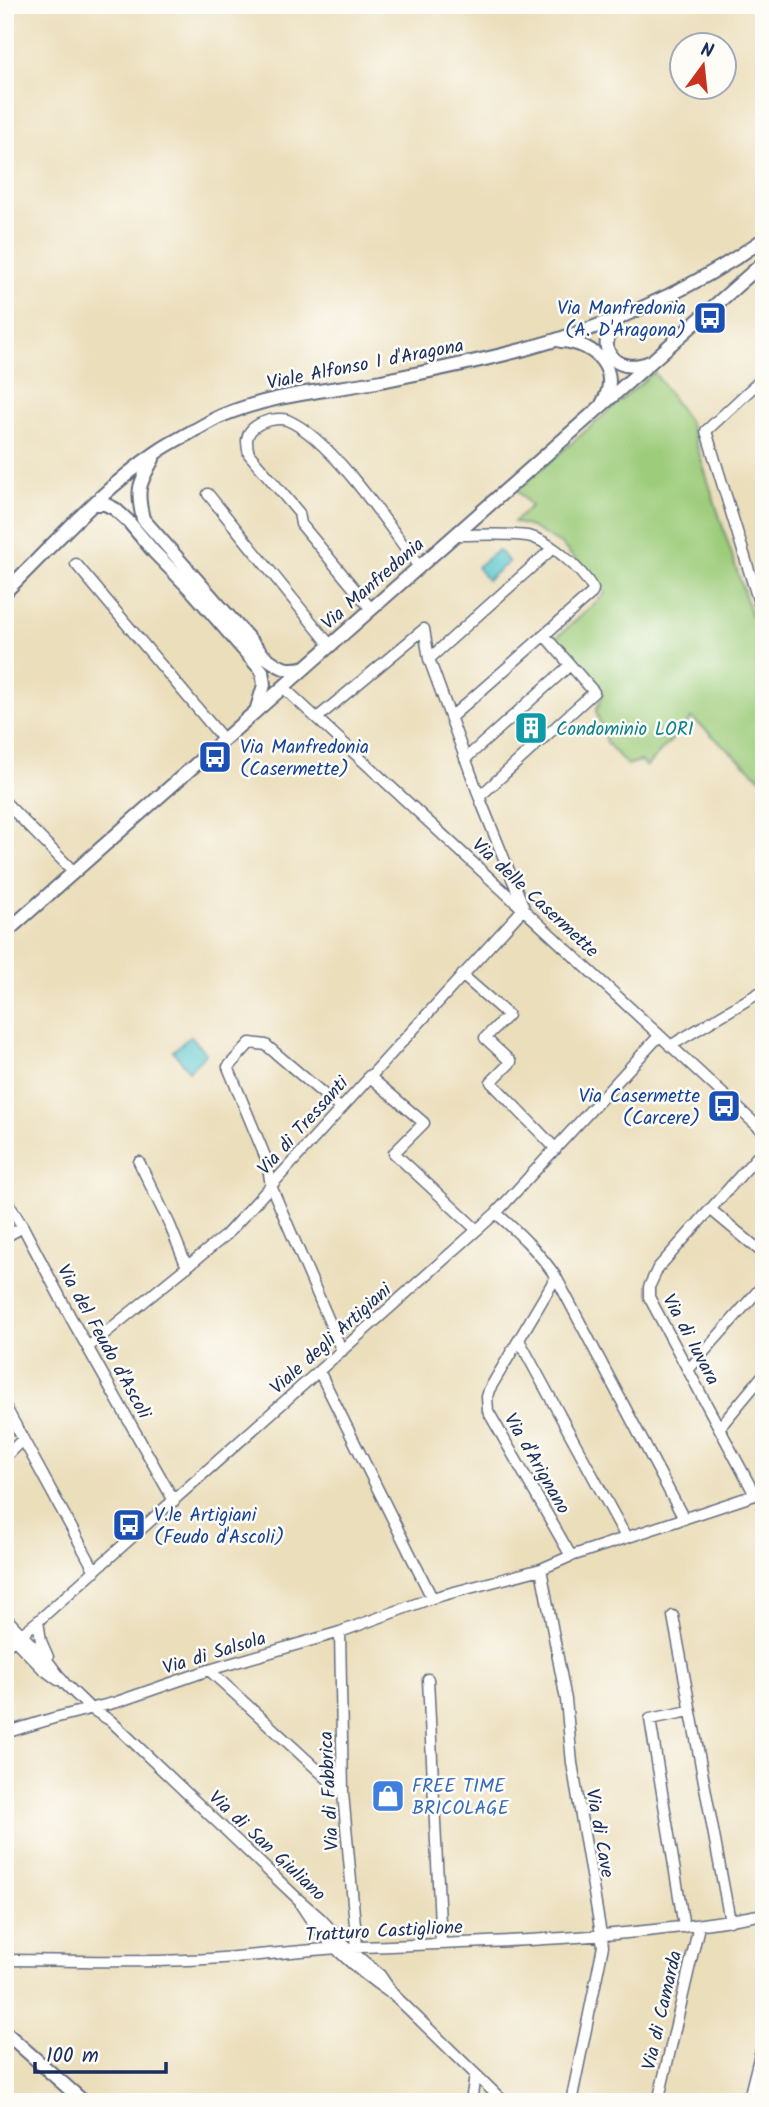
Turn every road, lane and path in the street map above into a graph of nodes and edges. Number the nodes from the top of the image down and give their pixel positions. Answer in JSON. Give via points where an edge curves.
{"nodes":[{"id":1,"x":764,"y":239,"type":"edge"},
{"id":2,"x":764,"y":262,"type":"edge"},
{"id":3,"x":623,"y":317,"type":"junction"},
{"id":4,"x":554,"y":341,"type":"junction"},
{"id":5,"x":657,"y":358,"type":"junction"},
{"id":6,"x":764,"y":377,"type":"edge"},
{"id":7,"x":597,"y":410,"type":"junction"},
{"id":8,"x":156,"y":452,"type":"junction"},
{"id":9,"x":208,"y":494,"type":"dead end"},
{"id":10,"x":94,"y":504,"type":"junction"},
{"id":11,"x":456,"y":535,"type":"junction"},
{"id":12,"x":553,"y":548,"type":"junction"},
{"id":13,"x":76,"y":564,"type":"dead end"},
{"id":14,"x":419,"y":567,"type":"junction"},
{"id":15,"x":5,"y":592,"type":"edge"},
{"id":16,"x":371,"y":609,"type":"junction"},
{"id":17,"x":764,"y":620,"type":"edge"},
{"id":18,"x":544,"y":635,"type":"junction"},
{"id":19,"x":330,"y":645,"type":"junction"},
{"id":20,"x":429,"y":659,"type":"junction"},
{"id":21,"x":570,"y":665,"type":"junction"},
{"id":22,"x":306,"y":667,"type":"junction"},
{"id":23,"x":284,"y":688,"type":"junction"},
{"id":24,"x":255,"y":712,"type":"junction"},
{"id":25,"x":450,"y":717,"type":"junction"},
{"id":26,"x":317,"y":718,"type":"junction"},
{"id":27,"x":224,"y":740,"type":"junction"},
{"id":28,"x":465,"y":759,"type":"junction"},
{"id":29,"x":479,"y":797,"type":"junction"},
{"id":30,"x":5,"y":802,"type":"edge"},
{"id":31,"x":74,"y":872,"type":"junction"},
{"id":32,"x":524,"y":908,"type":"junction"},
{"id":33,"x":8,"y":929,"type":"edge"},
{"id":34,"x":462,"y":975,"type":"junction"},
{"id":35,"x":764,"y":989,"type":"edge"},
{"id":36,"x":659,"y":1036,"type":"junction"},
{"id":37,"x":670,"y":1046,"type":"junction"},
{"id":38,"x":369,"y":1076,"type":"junction"},
{"id":39,"x":341,"y":1108,"type":"junction"},
{"id":40,"x":764,"y":1132,"type":"edge"},
{"id":41,"x":556,"y":1149,"type":"junction"},
{"id":42,"x":764,"y":1149,"type":"edge"},
{"id":43,"x":139,"y":1162,"type":"dead end"},
{"id":44,"x":271,"y":1186,"type":"junction"},
{"id":45,"x":5,"y":1198,"type":"edge"},
{"id":46,"x":710,"y":1209,"type":"junction"},
{"id":47,"x":496,"y":1213,"type":"junction"},
{"id":48,"x":23,"y":1227,"type":"junction"},
{"id":49,"x":477,"y":1230,"type":"junction"},
{"id":50,"x":5,"y":1237,"type":"edge"},
{"id":51,"x":764,"y":1254,"type":"edge"},
{"id":52,"x":187,"y":1267,"type":"junction"},
{"id":53,"x":556,"y":1277,"type":"junction"},
{"id":54,"x":764,"y":1284,"type":"edge"},
{"id":55,"x":519,"y":1340,"type":"junction"},
{"id":56,"x":88,"y":1347,"type":"junction"},
{"id":57,"x":342,"y":1351,"type":"junction"},
{"id":58,"x":688,"y":1370,"type":"junction"},
{"id":59,"x":319,"y":1371,"type":"junction"},
{"id":60,"x":764,"y":1374,"type":"edge"},
{"id":61,"x":5,"y":1406,"type":"edge"},
{"id":62,"x":720,"y":1427,"type":"junction"},
{"id":63,"x":23,"y":1439,"type":"junction"},
{"id":64,"x":5,"y":1457,"type":"edge"},
{"id":65,"x":759,"y":1493,"type":"edge"},
{"id":66,"x":174,"y":1501,"type":"junction"},
{"id":67,"x":684,"y":1519,"type":"junction"},
{"id":68,"x":626,"y":1537,"type":"junction"},
{"id":69,"x":570,"y":1556,"type":"junction"},
{"id":70,"x":541,"y":1569,"type":"junction"},
{"id":71,"x":95,"y":1571,"type":"junction"},
{"id":72,"x":432,"y":1598,"type":"junction"},
{"id":73,"x":674,"y":1616,"type":"dead end"},
{"id":74,"x":5,"y":1618,"type":"edge"},
{"id":75,"x":38,"y":1621,"type":"junction"},
{"id":76,"x":5,"y":1630,"type":"edge"},
{"id":77,"x":340,"y":1632,"type":"junction"},
{"id":78,"x":18,"y":1637,"type":"junction"},
{"id":79,"x":5,"y":1647,"type":"edge"},
{"id":80,"x":50,"y":1664,"type":"junction"},
{"id":81,"x":209,"y":1670,"type":"junction"},
{"id":82,"x":428,"y":1679,"type":"dead end"},
{"id":83,"x":65,"y":1684,"type":"junction"},
{"id":84,"x":90,"y":1708,"type":"junction"},
{"id":85,"x":690,"y":1710,"type":"junction"},
{"id":86,"x":5,"y":1733,"type":"edge"},
{"id":87,"x":343,"y":1793,"type":"junction"},
{"id":88,"x":298,"y":1899,"type":"junction"},
{"id":89,"x":764,"y":1914,"type":"edge"},
{"id":90,"x":730,"y":1921,"type":"junction"},
{"id":91,"x":699,"y":1926,"type":"junction"},
{"id":92,"x":316,"y":1927,"type":"junction"},
{"id":93,"x":684,"y":1927,"type":"junction"},
{"id":94,"x":601,"y":1934,"type":"junction"},
{"id":95,"x":441,"y":1944,"type":"junction"},
{"id":96,"x":373,"y":1947,"type":"junction"},
{"id":97,"x":348,"y":1948,"type":"junction"},
{"id":98,"x":318,"y":1950,"type":"junction"},
{"id":99,"x":5,"y":1960,"type":"edge"},
{"id":100,"x":369,"y":1966,"type":"junction"},
{"id":101,"x":393,"y":1994,"type":"junction"},
{"id":102,"x":5,"y":2032,"type":"edge"},
{"id":103,"x":764,"y":2038,"type":"edge"},
{"id":104,"x":475,"y":2075,"type":"junction"},
{"id":105,"x":84,"y":2102,"type":"edge"},
{"id":106,"x":471,"y":2102,"type":"edge"},
{"id":107,"x":504,"y":2102,"type":"edge"},
{"id":108,"x":571,"y":2102,"type":"edge"},
{"id":109,"x":657,"y":2102,"type":"edge"},
{"id":110,"x":748,"y":2102,"type":"edge"}],
"edges":[{"from":1,"to":3,"type":"main road","via":[[713,272]]},
{"from":2,"to":5,"type":"main road","name":"Via Manfredonia"},
{"from":3,"to":4,"type":"main road","name":"Viale Alfonso I d'Aragona"},
{"from":3,"to":5,"type":"main road","via":[[608,336],[612,358],[629,367]]},
{"from":4,"to":7,"type":"main road","via":[[585,346],[606,368],[607,396]]},
{"from":4,"to":8,"type":"main road","name":"Viale Alfonso I d'Aragona","via":[[466,364],[290,394],[221,416]]},
{"from":5,"to":7,"type":"main road","name":"Via Manfredonia"},
{"from":6,"to":17,"type":"street","via":[[706,431]]},
{"from":7,"to":11,"type":"main road","name":"Via Manfredonia"},
{"from":8,"to":10,"type":"main road","name":"Viale Alfonso I d'Aragona"},
{"from":8,"to":22,"type":"main road","via":[[138,497],[142,519],[264,656],[283,669]]},
{"from":9,"to":19,"type":"street"},
{"from":10,"to":15,"type":"main road","name":"Viale Alfonso I d'Aragona"},
{"from":10,"to":24,"type":"main road","via":[[115,509],[128,521],[262,671],[264,685]]},
{"from":11,"to":12,"type":"street","via":[[528,536]]},
{"from":11,"to":14,"type":"main road","name":"Via Manfredonia"},
{"from":12,"to":18,"type":"street","via":[[593,589]]},
{"from":12,"to":20,"type":"street"},
{"from":13,"to":27,"type":"street"},
{"from":14,"to":16,"type":"main road","name":"Via Manfredonia"},
{"from":14,"to":16,"type":"street","via":[[357,484],[311,436],[281,418],[249,432],[249,454]]},
{"from":16,"to":19,"type":"main road","name":"Via Manfredonia"},
{"from":18,"to":21,"type":"street"},
{"from":18,"to":25,"type":"street"},
{"from":19,"to":22,"type":"main road","name":"Via Manfredonia"},
{"from":20,"to":25,"type":"street"},
{"from":20,"to":26,"type":"street","via":[[424,629]]},
{"from":21,"to":28,"type":"street"},
{"from":21,"to":29,"type":"street","via":[[594,692]]},
{"from":22,"to":23,"type":"main road","name":"Via Manfredonia"},
{"from":23,"to":24,"type":"main road","name":"Via Manfredonia"},
{"from":23,"to":26,"type":"street","name":"Via delle Casermette"},
{"from":24,"to":27,"type":"main road","name":"Via Manfredonia"},
{"from":25,"to":28,"type":"street"},
{"from":26,"to":32,"type":"street","name":"Via delle Casermette"},
{"from":27,"to":31,"type":"main road","name":"Via Manfredonia"},
{"from":28,"to":29,"type":"street"},
{"from":29,"to":32,"type":"street"},
{"from":30,"to":31,"type":"street"},
{"from":31,"to":33,"type":"main road","name":"Via Manfredonia"},
{"from":32,"to":34,"type":"street","name":"Via di Tressanti"},
{"from":32,"to":36,"type":"street","name":"Via delle Casermette"},
{"from":34,"to":38,"type":"street","name":"Via di Tressanti"},
{"from":34,"to":41,"type":"street","via":[[508,1015],[485,1038],[511,1062],[491,1082]]},
{"from":35,"to":37,"type":"street"},
{"from":36,"to":37,"type":"street","name":"Via delle Casermette"},
{"from":36,"to":41,"type":"street","name":"Viale degli Artigiani"},
{"from":37,"to":40,"type":"street","name":"Via delle Casermette"},
{"from":38,"to":39,"type":"street","name":"Via di Tressanti"},
{"from":38,"to":49,"type":"street","via":[[424,1123],[394,1153]]},
{"from":39,"to":44,"type":"street","name":"Via di Tressanti"},
{"from":39,"to":44,"type":"street","via":[[266,1045],[250,1043],[228,1067],[267,1161]]},
{"from":41,"to":47,"type":"street","name":"Viale degli Artigiani"},
{"from":42,"to":46,"type":"street","name":"Via di Iuvara"},
{"from":43,"to":52,"type":"street"},
{"from":44,"to":52,"type":"street","name":"Via di Tressanti","via":[[226,1235]]},
{"from":44,"to":57,"type":"street"},
{"from":45,"to":48,"type":"street","name":"Via del Feudo d'Ascoli"},
{"from":46,"to":51,"type":"street"},
{"from":46,"to":58,"type":"street","name":"Via di Iuvara","via":[[658,1268],[649,1287],[649,1297]]},
{"from":47,"to":49,"type":"street","name":"Viale degli Artigiani"},
{"from":47,"to":53,"type":"street","via":[[525,1238]]},
{"from":48,"to":50,"type":"street"},
{"from":48,"to":56,"type":"street","name":"Via del Feudo d'Ascoli"},
{"from":49,"to":57,"type":"street","name":"Viale degli Artigiani"},
{"from":52,"to":56,"type":"street","name":"Via di Tressanti"},
{"from":53,"to":55,"type":"street","name":"Via d'Arignano"},
{"from":53,"to":67,"type":"street"},
{"from":54,"to":58,"type":"street"},
{"from":55,"to":68,"type":"street"},
{"from":55,"to":69,"type":"street","name":"Via d'Arignano","via":[[489,1390],[488,1411]]},
{"from":56,"to":66,"type":"street","name":"Via del Feudo d'Ascoli"},
{"from":57,"to":59,"type":"street","name":"Viale degli Artigiani"},
{"from":58,"to":62,"type":"street","name":"Via di Iuvara"},
{"from":59,"to":66,"type":"street","name":"Viale degli Artigiani"},
{"from":59,"to":72,"type":"street"},
{"from":60,"to":62,"type":"street"},
{"from":61,"to":63,"type":"street"},
{"from":62,"to":65,"type":"street","name":"Via di Iuvara"},
{"from":63,"to":64,"type":"street"},
{"from":63,"to":71,"type":"street"},
{"from":65,"to":67,"type":"street","name":"Via di Salsola"},
{"from":66,"to":71,"type":"street","name":"Viale degli Artigiani"},
{"from":67,"to":68,"type":"street","name":"Via di Salsola"},
{"from":68,"to":69,"type":"street","name":"Via di Salsola"},
{"from":69,"to":70,"type":"street","name":"Via di Salsola"},
{"from":70,"to":72,"type":"street","name":"Via di Salsola"},
{"from":70,"to":94,"type":"street","name":"Via di Cave"},
{"from":71,"to":75,"type":"street","name":"Viale degli Artigiani"},
{"from":72,"to":77,"type":"street","name":"Via di Salsola"},
{"from":73,"to":85,"type":"street"},
{"from":74,"to":78,"type":"street","name":"Via di San Giuliano"},
{"from":75,"to":78,"type":"street","name":"Viale degli Artigiani"},
{"from":75,"to":80,"type":"street"},
{"from":76,"to":78,"type":"street"},
{"from":77,"to":81,"type":"street","name":"Via di Salsola"},
{"from":77,"to":87,"type":"street","name":"Via di Fabbrica"},
{"from":78,"to":79,"type":"street","name":"Viale degli Artigiani"},
{"from":78,"to":80,"type":"street","name":"Via di San Giuliano"},
{"from":78,"to":83,"type":"street","via":[[44,1669]]},
{"from":80,"to":83,"type":"street","name":"Via di San Giuliano"},
{"from":81,"to":84,"type":"street","name":"Via di Salsola"},
{"from":81,"to":87,"type":"street"},
{"from":82,"to":95,"type":"street"},
{"from":83,"to":84,"type":"street","name":"Via di San Giuliano"},
{"from":84,"to":86,"type":"street","name":"Via di Salsola"},
{"from":84,"to":88,"type":"street","name":"Via di San Giuliano","via":[[111,1721]]},
{"from":85,"to":90,"type":"street"},
{"from":85,"to":93,"type":"street","via":[[650,1719]]},
{"from":87,"to":97,"type":"street","name":"Via di Fabbrica"},
{"from":88,"to":92,"type":"street"},
{"from":88,"to":97,"type":"street","name":"Via di San Giuliano"},
{"from":89,"to":90,"type":"street","name":"Tratturo Castiglione"},
{"from":90,"to":91,"type":"street","name":"Tratturo Castiglione"},
{"from":91,"to":93,"type":"street","name":"Tratturo Castiglione"},
{"from":91,"to":109,"type":"street","name":"Via di Camarda"},
{"from":92,"to":97,"type":"street"},
{"from":92,"to":98,"type":"street"},
{"from":93,"to":94,"type":"street","name":"Tratturo Castiglione"},
{"from":94,"to":95,"type":"street","name":"Tratturo Castiglione"},
{"from":94,"to":108,"type":"street","name":"Via di Cave","via":[[603,1946]]},
{"from":95,"to":96,"type":"street","name":"Tratturo Castiglione"},
{"from":96,"to":97,"type":"street","name":"Tratturo Castiglione"},
{"from":96,"to":100,"type":"street"},
{"from":97,"to":98,"type":"street","name":"Tratturo Castiglione"},
{"from":97,"to":100,"type":"street","name":"Via di San Giuliano"},
{"from":97,"to":101,"type":"street","via":[[372,1981]]},
{"from":98,"to":99,"type":"street","name":"Tratturo Castiglione","via":[[184,1961]]},
{"from":100,"to":101,"type":"street","name":"Via di San Giuliano"},
{"from":101,"to":104,"type":"street","name":"Via di San Giuliano"},
{"from":102,"to":105,"type":"main road"},
{"from":103,"to":110,"type":"street"},
{"from":104,"to":106,"type":"street"},
{"from":104,"to":107,"type":"street","name":"Via di San Giuliano"}]}
